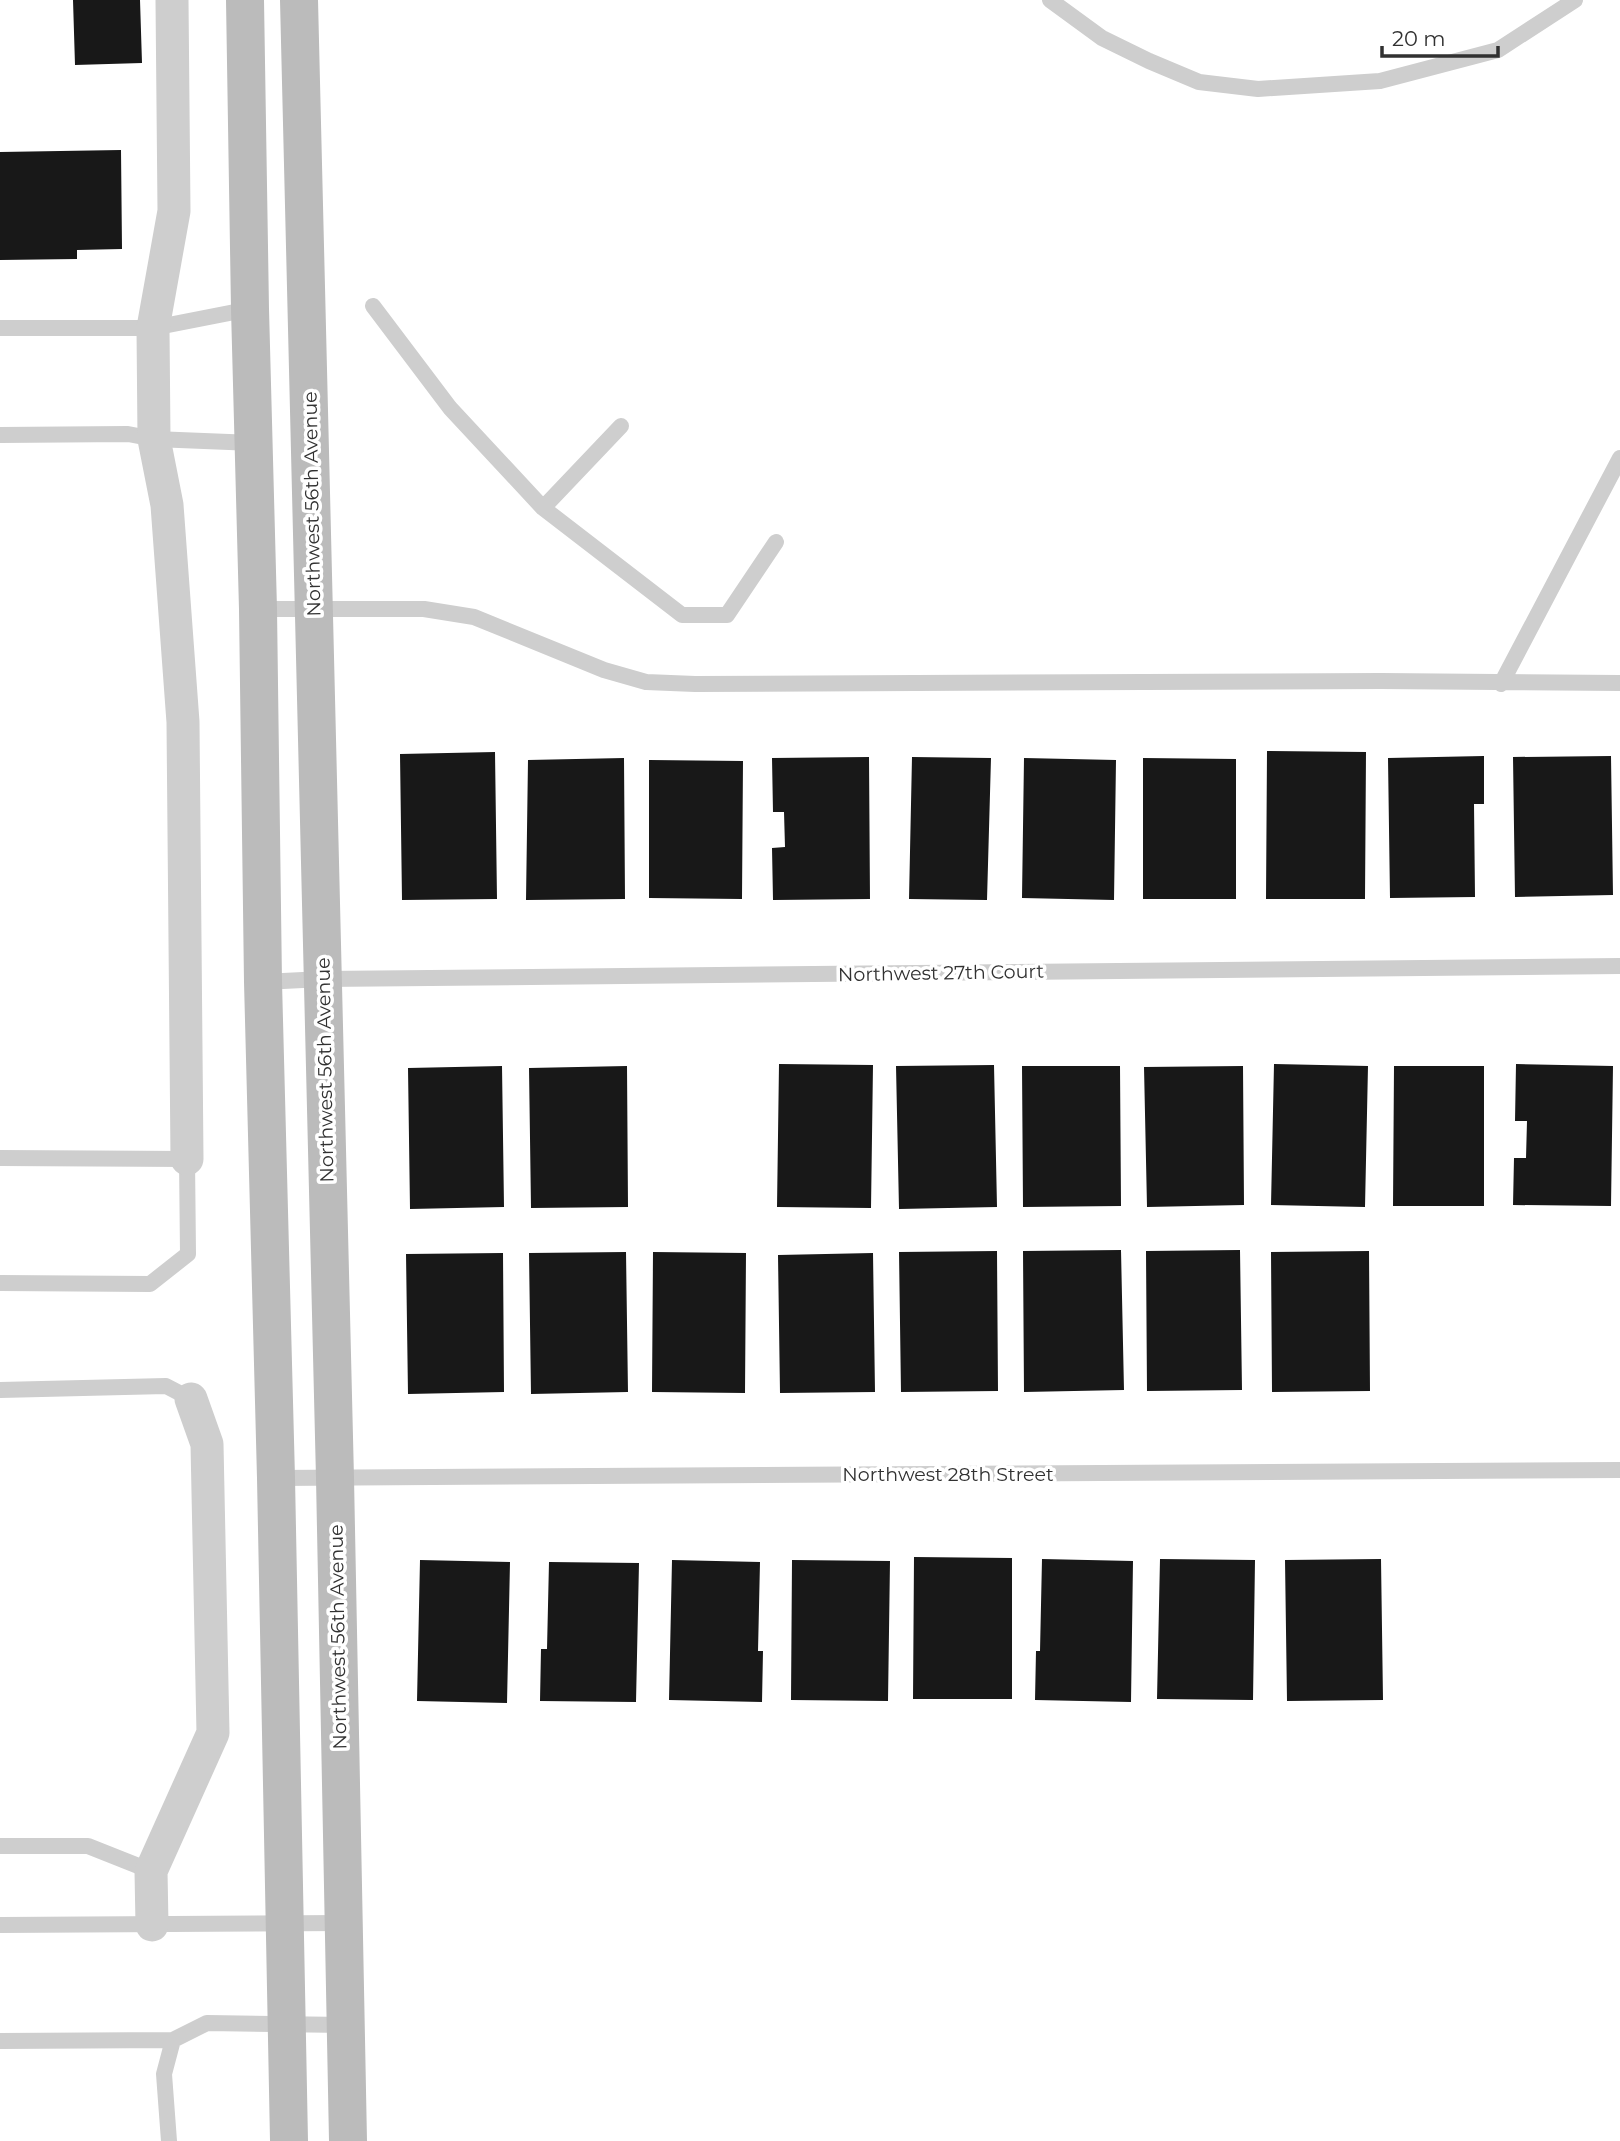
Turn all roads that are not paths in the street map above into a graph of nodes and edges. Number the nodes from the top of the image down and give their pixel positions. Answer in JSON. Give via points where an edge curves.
{"nodes":[{"id":1,"x":172,"y":0,"type":"edge"},
{"id":2,"x":245,"y":0,"type":"edge"},
{"id":3,"x":299,"y":0,"type":"edge"},
{"id":4,"x":1050,"y":0,"type":"edge"},
{"id":5,"x":1575,"y":0,"type":"edge"},
{"id":6,"x":373,"y":306,"type":"dead end"},
{"id":7,"x":250,"y":309,"type":"junction"},
{"id":8,"x":0,"y":328,"type":"edge"},
{"id":9,"x":153,"y":328,"type":"junction"},
{"id":10,"x":621,"y":426,"type":"dead end"},
{"id":11,"x":0,"y":435,"type":"edge"},
{"id":12,"x":154,"y":439,"type":"junction"},
{"id":13,"x":254,"y":443,"type":"junction"},
{"id":14,"x":1620,"y":458,"type":"edge"},
{"id":15,"x":543,"y":508,"type":"junction"},
{"id":16,"x":776,"y":542,"type":"dead end"},
{"id":17,"x":314,"y":608,"type":"junction"},
{"id":18,"x":258,"y":609,"type":"junction"},
{"id":19,"x":1620,"y":683,"type":"edge"},
{"id":20,"x":1501,"y":684,"type":"junction"},
{"id":21,"x":1620,"y":966,"type":"edge"},
{"id":22,"x":323,"y":979,"type":"junction"},
{"id":23,"x":263,"y":982,"type":"junction"},
{"id":24,"x":0,"y":1157,"type":"edge"},
{"id":25,"x":187,"y":1159,"type":"junction"},
{"id":26,"x":0,"y":1283,"type":"edge"},
{"id":27,"x":0,"y":1390,"type":"edge"},
{"id":28,"x":191,"y":1399,"type":"joint"},
{"id":29,"x":1620,"y":1470,"type":"edge"},
{"id":30,"x":276,"y":1478,"type":"junction"},
{"id":31,"x":335,"y":1478,"type":"junction"},
{"id":32,"x":0,"y":1846,"type":"edge"},
{"id":33,"x":151,"y":1871,"type":"junction"},
{"id":34,"x":344,"y":1923,"type":"junction"},
{"id":35,"x":0,"y":1925,"type":"edge"},
{"id":36,"x":152,"y":1925,"type":"junction"},
{"id":37,"x":285,"y":1925,"type":"junction"},
{"id":38,"x":287,"y":2024,"type":"junction"},
{"id":39,"x":346,"y":2025,"type":"junction"},
{"id":40,"x":173,"y":2040,"type":"junction"},
{"id":41,"x":0,"y":2041,"type":"edge"},
{"id":42,"x":169,"y":2141,"type":"edge"},
{"id":43,"x":289,"y":2141,"type":"edge"},
{"id":44,"x":348,"y":2141,"type":"edge"}],
"edges":[{"from":1,"to":9,"type":"street","via":[[174,211]]},
{"from":2,"to":7,"type":"street"},
{"from":3,"to":17,"type":"street","name":"Northwest 56th Avenue"},
{"from":4,"to":5,"type":"lane","via":[[1102,38],[1149,61],[1199,82],[1258,89],[1380,80],[1498,50]]},
{"from":6,"to":15,"type":"lane","via":[[450,408]]},
{"from":7,"to":9,"type":"lane"},
{"from":7,"to":13,"type":"street"},
{"from":8,"to":9,"type":"lane"},
{"from":9,"to":12,"type":"street"},
{"from":10,"to":15,"type":"lane"},
{"from":11,"to":12,"type":"lane","via":[[128,434]]},
{"from":12,"to":13,"type":"lane"},
{"from":12,"to":25,"type":"street","via":[[167,505],[183,722]]},
{"from":13,"to":18,"type":"street"},
{"from":14,"to":20,"type":"lane"},
{"from":15,"to":16,"type":"lane","via":[[682,615],[727,615]]},
{"from":17,"to":18,"type":"lane"},
{"from":17,"to":20,"type":"lane","via":[[424,609],[474,617],[604,670],[646,682]]},
{"from":17,"to":22,"type":"street","name":"Northwest 56th Avenue"},
{"from":18,"to":23,"type":"street"},
{"from":19,"to":20,"type":"lane"},
{"from":21,"to":22,"type":"lane","name":"Northwest 27th Court"},
{"from":22,"to":23,"type":"lane","name":"Northwest 27th Court"},
{"from":22,"to":31,"type":"street","name":"Northwest 56th Avenue"},
{"from":23,"to":30,"type":"street"},
{"from":24,"to":25,"type":"lane"},
{"from":25,"to":26,"type":"lane","via":[[188,1254],[150,1284]]},
{"from":27,"to":28,"type":"lane","via":[[166,1386]]},
{"from":28,"to":33,"type":"street","via":[[207,1444],[213,1732]]},
{"from":29,"to":31,"type":"lane","name":"Northwest 28th Street"},
{"from":30,"to":31,"type":"lane","name":"Northwest 28th Street"},
{"from":30,"to":37,"type":"street"},
{"from":31,"to":34,"type":"street","name":"Northwest 56th Avenue"},
{"from":32,"to":33,"type":"lane","via":[[88,1846]]},
{"from":33,"to":36,"type":"street"},
{"from":34,"to":37,"type":"lane"},
{"from":34,"to":39,"type":"street","name":"Northwest 56th Avenue"},
{"from":35,"to":36,"type":"lane"},
{"from":36,"to":37,"type":"lane"},
{"from":37,"to":38,"type":"street"},
{"from":38,"to":39,"type":"lane"},
{"from":38,"to":40,"type":"lane","via":[[207,2023]]},
{"from":38,"to":43,"type":"street"},
{"from":39,"to":44,"type":"street","name":"Northwest 56th Avenue"},
{"from":40,"to":41,"type":"lane"},
{"from":40,"to":42,"type":"lane","via":[[163,2074]]}]}
